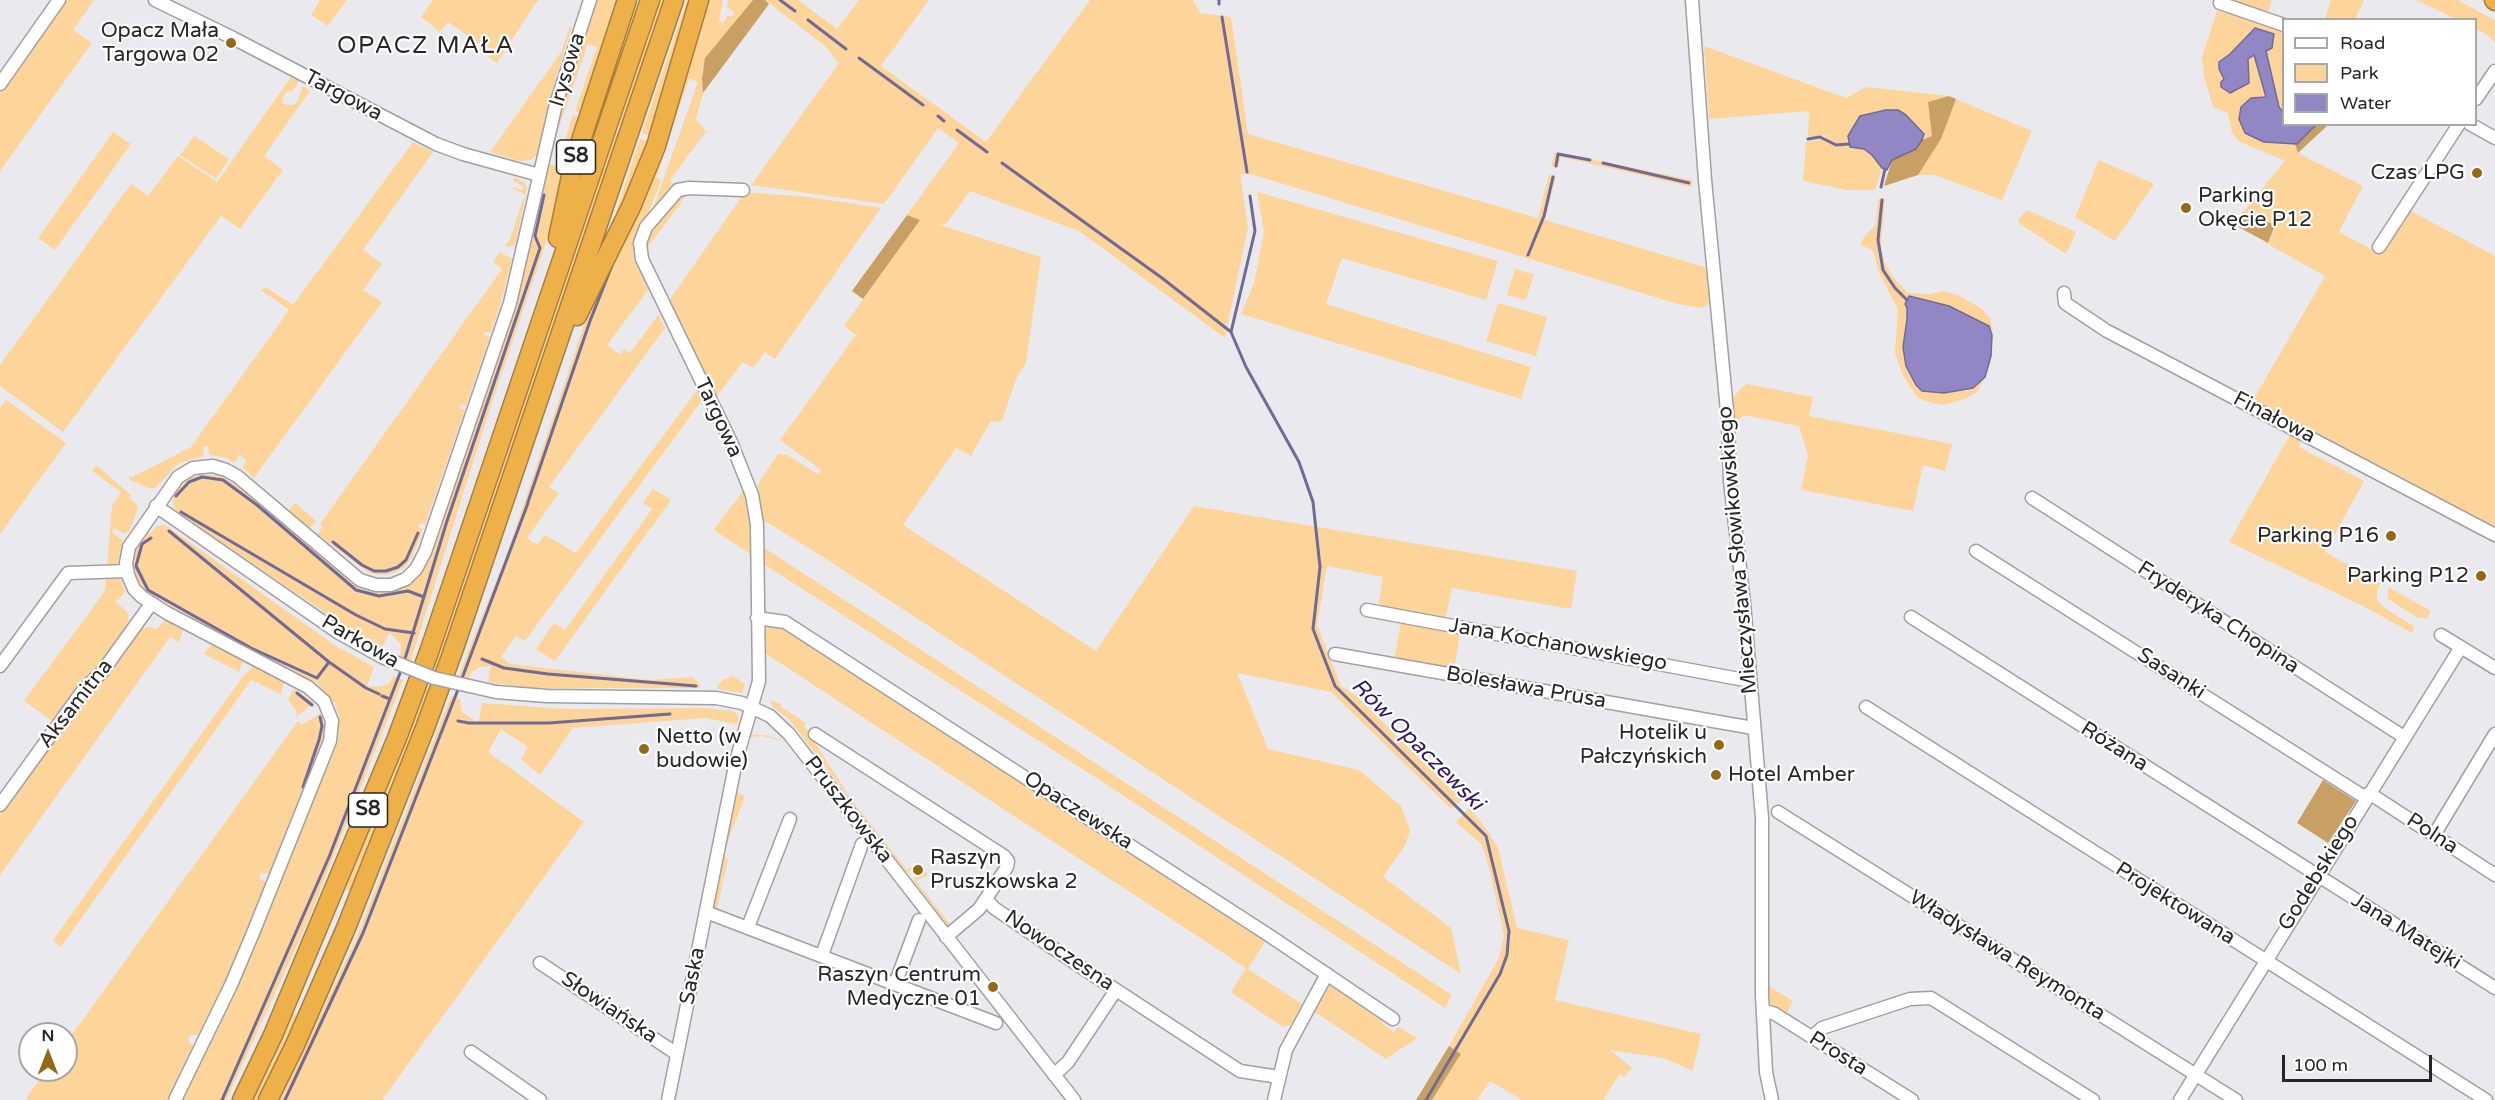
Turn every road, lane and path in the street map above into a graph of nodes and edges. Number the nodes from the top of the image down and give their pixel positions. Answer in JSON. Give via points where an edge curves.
{"nodes":[{"id":1,"x":59,"y":0,"type":"edge"},
{"id":2,"x":154,"y":0,"type":"edge"},
{"id":3,"x":590,"y":0,"type":"edge"},
{"id":4,"x":627,"y":0,"type":"edge"},
{"id":5,"x":650,"y":0,"type":"edge"},
{"id":6,"x":674,"y":0,"type":"edge"},
{"id":7,"x":699,"y":0,"type":"edge"},
{"id":8,"x":1692,"y":0,"type":"edge"},
{"id":9,"x":2220,"y":3,"type":"dead end"},
{"id":10,"x":2282,"y":25,"type":"edge"},
{"id":11,"x":2495,"y":71,"type":"edge"},
{"id":12,"x":0,"y":84,"type":"edge"},
{"id":13,"x":2477,"y":96,"type":"edge"},
{"id":14,"x":2458,"y":126,"type":"edge"},
{"id":15,"x":2474,"y":126,"type":"edge"},
{"id":16,"x":2495,"y":138,"type":"edge"},
{"id":17,"x":539,"y":175,"type":"junction"},
{"id":18,"x":743,"y":190,"type":"dead end"},
{"id":19,"x":2379,"y":247,"type":"dead end"},
{"id":20,"x":2064,"y":293,"type":"dead end"},
{"id":21,"x":541,"y":319,"type":"junction"},
{"id":22,"x":548,"y":374,"type":"junction"},
{"id":23,"x":2032,"y":498,"type":"dead end"},
{"id":24,"x":156,"y":506,"type":"junction"},
{"id":25,"x":2495,"y":535,"type":"edge"},
{"id":26,"x":1976,"y":551,"type":"dead end"},
{"id":27,"x":127,"y":571,"type":"junction"},
{"id":28,"x":151,"y":604,"type":"junction"},
{"id":29,"x":1367,"y":610,"type":"dead end"},
{"id":30,"x":1911,"y":617,"type":"dead end"},
{"id":31,"x":757,"y":618,"type":"junction"},
{"id":32,"x":2441,"y":635,"type":"dead end"},
{"id":33,"x":2461,"y":647,"type":"junction"},
{"id":34,"x":1335,"y":654,"type":"dead end"},
{"id":35,"x":0,"y":666,"type":"edge"},
{"id":36,"x":2495,"y":668,"type":"edge"},
{"id":37,"x":1750,"y":681,"type":"junction"},
{"id":38,"x":594,"y":697,"type":"joint"},
{"id":39,"x":753,"y":707,"type":"junction"},
{"id":40,"x":1866,"y":707,"type":"dead end"},
{"id":41,"x":1753,"y":728,"type":"junction"},
{"id":42,"x":815,"y":734,"type":"dead end"},
{"id":43,"x":2495,"y":735,"type":"edge"},
{"id":44,"x":2404,"y":737,"type":"junction"},
{"id":45,"x":2367,"y":796,"type":"junction"},
{"id":46,"x":0,"y":805,"type":"edge"},
{"id":47,"x":1778,"y":812,"type":"dead end"},
{"id":48,"x":790,"y":819,"type":"dead end"},
{"id":49,"x":2434,"y":835,"type":"junction"},
{"id":50,"x":862,"y":844,"type":"dead end"},
{"id":51,"x":2495,"y":875,"type":"edge"},
{"id":52,"x":2317,"y":877,"type":"junction"},
{"id":53,"x":986,"y":899,"type":"junction"},
{"id":54,"x":706,"y":912,"type":"junction"},
{"id":55,"x":919,"y":920,"type":"dead end"},
{"id":56,"x":748,"y":927,"type":"junction"},
{"id":57,"x":946,"y":936,"type":"junction"},
{"id":58,"x":822,"y":956,"type":"junction"},
{"id":59,"x":2265,"y":961,"type":"junction"},
{"id":60,"x":540,"y":963,"type":"dead end"},
{"id":61,"x":1327,"y":974,"type":"junction"},
{"id":62,"x":895,"y":984,"type":"junction"},
{"id":63,"x":2495,"y":988,"type":"edge"},
{"id":64,"x":1116,"y":990,"type":"junction"},
{"id":65,"x":1763,"y":1010,"type":"junction"},
{"id":66,"x":1393,"y":1019,"type":"dead end"},
{"id":67,"x":996,"y":1023,"type":"dead end"},
{"id":68,"x":1812,"y":1037,"type":"junction"},
{"id":69,"x":471,"y":1052,"type":"dead end"},
{"id":70,"x":677,"y":1054,"type":"junction"},
{"id":71,"x":2195,"y":1074,"type":"junction"},
{"id":72,"x":1054,"y":1075,"type":"junction"},
{"id":73,"x":1279,"y":1077,"type":"junction"},
{"id":74,"x":175,"y":1100,"type":"edge"},
{"id":75,"x":242,"y":1100,"type":"edge"},
{"id":76,"x":268,"y":1100,"type":"edge"},
{"id":77,"x":540,"y":1100,"type":"edge"},
{"id":78,"x":668,"y":1100,"type":"edge"},
{"id":79,"x":1074,"y":1100,"type":"edge"},
{"id":80,"x":1274,"y":1100,"type":"edge"},
{"id":81,"x":1772,"y":1100,"type":"edge"},
{"id":82,"x":1912,"y":1100,"type":"edge"},
{"id":83,"x":2093,"y":1100,"type":"edge"},
{"id":84,"x":2180,"y":1100,"type":"edge"},
{"id":85,"x":2236,"y":1100,"type":"edge"},
{"id":86,"x":2486,"y":1100,"type":"edge"}],
"edges":[{"from":1,"to":12,"type":"street"},
{"from":2,"to":17,"type":"street","name":"Targowa","via":[[436,144]]},
{"from":3,"to":17,"type":"street","name":"Irysowa","via":[[561,86]]},
{"from":4,"to":21,"type":"highway","number":"S8","via":[[574,162]]},
{"from":5,"to":21,"type":"highway"},
{"from":6,"to":22,"type":"highway"},
{"from":7,"to":22,"type":"highway","number":"S8","via":[[653,154]]},
{"from":8,"to":37,"type":"street","name":"Mieczysława Słowikowskiego"},
{"from":9,"to":10,"type":"street"},
{"from":11,"to":13,"type":"street"},
{"from":14,"to":19,"type":"street"},
{"from":15,"to":16,"type":"street"},
{"from":17,"to":24,"type":"street","name":"Irysowa","via":[[507,311],[425,552],[410,575],[386,585],[360,580],[237,476],[222,468],[204,466],[185,472]]},
{"from":18,"to":31,"type":"street","name":"Targowa","via":[[681,189],[642,235],[639,246],[747,483],[756,520]]},
{"from":20,"to":25,"type":"street","name":"Finałowa","via":[[2065,303],[2107,331]]},
{"from":21,"to":75,"type":"highway","number":"S8","via":[[397,738],[283,1014]]},
{"from":22,"to":76,"type":"highway","number":"S8","via":[[425,728],[346,928]]},
{"from":23,"to":44,"type":"street","name":"Fryderyka Chopina"},
{"from":24,"to":27,"type":"street","name":"Irysowa","via":[[130,544]]},
{"from":24,"to":38,"type":"street","name":"Parkowa","bridge":true,"via":[[339,633],[382,657],[440,680],[496,693]]},
{"from":26,"to":45,"type":"street","name":"Sasanki"},
{"from":27,"to":28,"type":"street","via":[[134,589]]},
{"from":27,"to":35,"type":"street","via":[[68,573]]},
{"from":28,"to":46,"type":"street","name":"Aksamitna"},
{"from":28,"to":74,"type":"street","via":[[308,687],[324,701],[332,721],[330,741],[250,941]]},
{"from":29,"to":37,"type":"street","name":"Jana Kochanowskiego"},
{"from":30,"to":52,"type":"street","name":"Różana"},
{"from":31,"to":39,"type":"street","via":[[759,681]]},
{"from":31,"to":61,"type":"street","name":"Opaczewska","via":[[785,622]]},
{"from":32,"to":33,"type":"street"},
{"from":33,"to":36,"type":"street"},
{"from":33,"to":44,"type":"street","name":"Godebskiego"},
{"from":34,"to":41,"type":"street","name":"Bolesława Prusa"},
{"from":37,"to":41,"type":"street","name":"Mieczysława Słowikowskiego"},
{"from":38,"to":39,"type":"street","name":"Pruszkowska","via":[[716,698]]},
{"from":39,"to":54,"type":"street","name":"Saska","via":[[736,761]]},
{"from":39,"to":57,"type":"street","name":"Pruszkowska","via":[[789,734]]},
{"from":40,"to":59,"type":"street","name":"Projektowana"},
{"from":41,"to":65,"type":"street","name":"Mieczysława Słowikowskiego","via":[[1762,818]]},
{"from":42,"to":53,"type":"street","name":"Nowoczesna","via":[[1006,859],[1007,867]]},
{"from":43,"to":49,"type":"street"},
{"from":44,"to":45,"type":"street","name":"Godebskiego"},
{"from":45,"to":49,"type":"street","name":"Polna"},
{"from":45,"to":52,"type":"street","name":"Godebskiego"},
{"from":47,"to":71,"type":"street","name":"Władysława Reymonta"},
{"from":48,"to":56,"type":"street"},
{"from":49,"to":51,"type":"street","name":"Polna"},
{"from":50,"to":58,"type":"street"},
{"from":52,"to":59,"type":"street","name":"Godebskiego"},
{"from":52,"to":63,"type":"street","name":"Jana Matejki"},
{"from":53,"to":57,"type":"street"},
{"from":53,"to":64,"type":"street","name":"Nowoczesna"},
{"from":54,"to":56,"type":"street"},
{"from":54,"to":70,"type":"street","name":"Saska"},
{"from":55,"to":62,"type":"street"},
{"from":56,"to":58,"type":"street"},
{"from":57,"to":72,"type":"street","name":"Pruszkowska"},
{"from":58,"to":62,"type":"street"},
{"from":59,"to":71,"type":"street","name":"Godebskiego"},
{"from":59,"to":86,"type":"street","name":"Projektowana"},
{"from":60,"to":70,"type":"street","name":"Słowiańska"},
{"from":61,"to":66,"type":"street","name":"Opaczewska"},
{"from":61,"to":73,"type":"street","via":[[1286,1050]]},
{"from":62,"to":67,"type":"street"},
{"from":64,"to":72,"type":"street","via":[[1068,1062]]},
{"from":64,"to":73,"type":"street","name":"Nowoczesna","via":[[1240,1071]]},
{"from":65,"to":68,"type":"street","name":"Prosta"},
{"from":65,"to":81,"type":"street","name":"Mieczysława Słowikowskiego","via":[[1766,1072]]},
{"from":68,"to":82,"type":"street","name":"Prosta"},
{"from":68,"to":83,"type":"street","via":[[1822,1028],[1910,999],[1932,998]]},
{"from":69,"to":77,"type":"street"},
{"from":70,"to":78,"type":"street","name":"Saska"},
{"from":71,"to":84,"type":"street","name":"Godebskiego"},
{"from":71,"to":85,"type":"street","name":"Władysława Reymonta"},
{"from":72,"to":79,"type":"street","name":"Pruszkowska"},
{"from":73,"to":80,"type":"street"}]}
